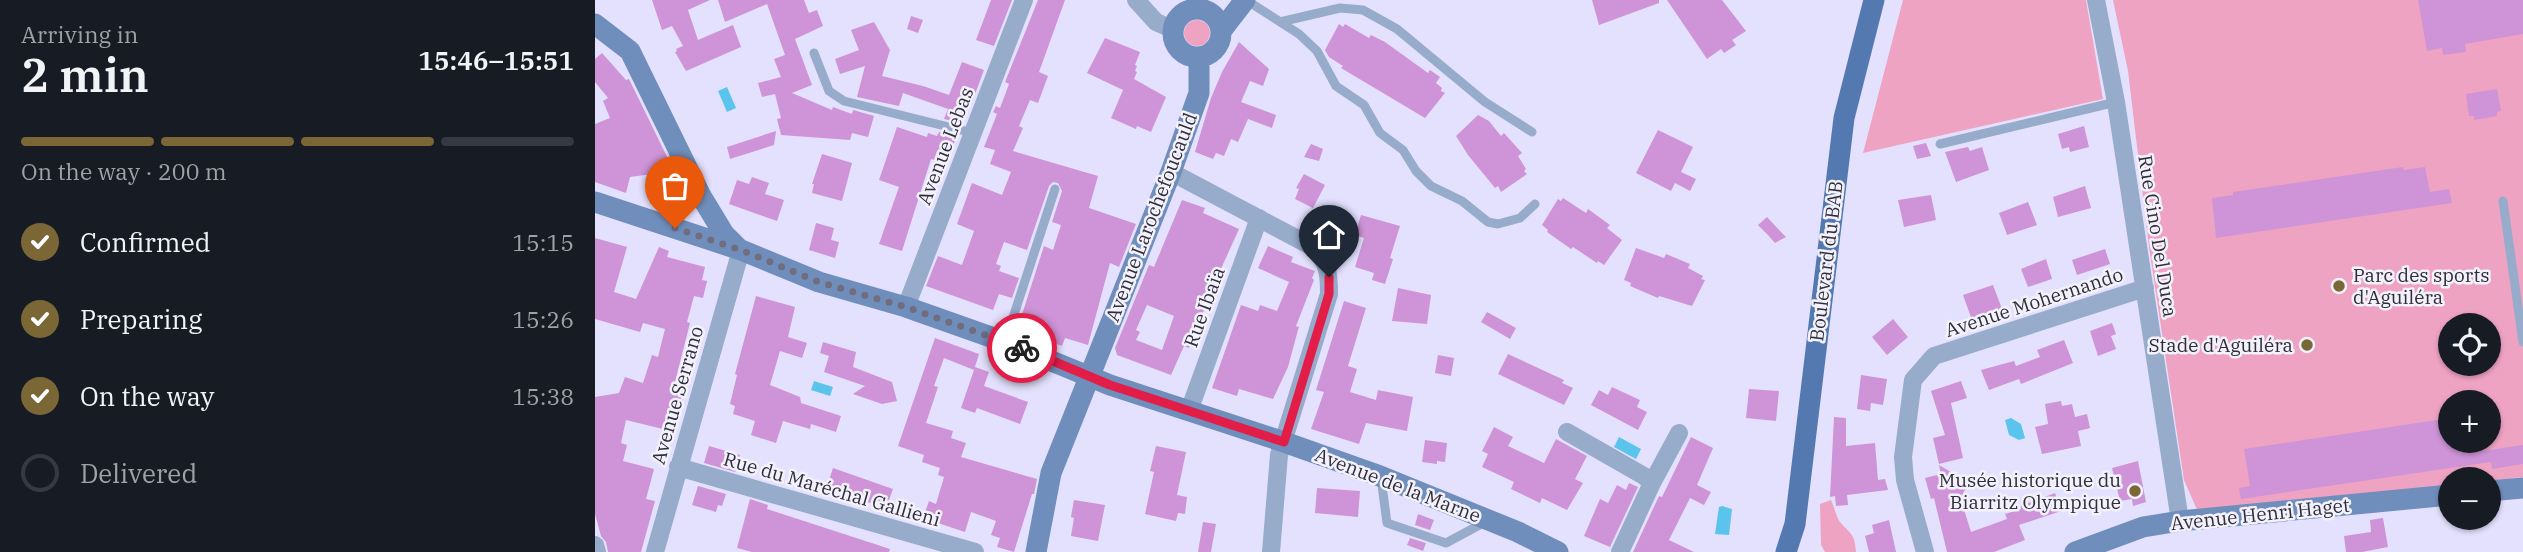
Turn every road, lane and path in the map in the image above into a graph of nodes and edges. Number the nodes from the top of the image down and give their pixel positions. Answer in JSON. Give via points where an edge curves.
{"nodes":[{"id":1,"x":1024,"y":0,"type":"edge"},
{"id":2,"x":1136,"y":0,"type":"edge"},
{"id":3,"x":1245,"y":0,"type":"edge"},
{"id":4,"x":1874,"y":0,"type":"edge"},
{"id":5,"x":2096,"y":0,"type":"edge"},
{"id":6,"x":1204,"y":4,"type":"edge"},
{"id":7,"x":1280,"y":22,"type":"junction"},
{"id":8,"x":595,"y":24,"type":"edge"},
{"id":9,"x":1172,"y":29,"type":"junction"},
{"id":10,"x":1221,"y":31,"type":"junction"},
{"id":11,"x":814,"y":53,"type":"dead end"},
{"id":12,"x":1199,"y":57,"type":"junction"},
{"id":13,"x":2116,"y":102,"type":"junction"},
{"id":14,"x":1532,"y":131,"type":"dead end"},
{"id":15,"x":973,"y":133,"type":"junction"},
{"id":16,"x":1940,"y":144,"type":"dead end"},
{"id":17,"x":1171,"y":172,"type":"junction"},
{"id":18,"x":1055,"y":189,"type":"dead end"},
{"id":19,"x":703,"y":200,"type":"junction"},
{"id":20,"x":2503,"y":201,"type":"dead end"},
{"id":21,"x":595,"y":202,"type":"edge"},
{"id":22,"x":1535,"y":204,"type":"dead end"},
{"id":23,"x":1259,"y":218,"type":"junction"},
{"id":24,"x":680,"y":229,"type":"junction"},
{"id":25,"x":741,"y":250,"type":"junction"},
{"id":26,"x":2145,"y":288,"type":"junction"},
{"id":27,"x":906,"y":307,"type":"junction"},
{"id":28,"x":1005,"y":342,"type":"junction"},
{"id":29,"x":2523,"y":342,"type":"edge"},
{"id":30,"x":1089,"y":375,"type":"junction"},
{"id":31,"x":1189,"y":411,"type":"junction"},
{"id":32,"x":1567,"y":432,"type":"dead end"},
{"id":33,"x":1679,"y":433,"type":"dead end"},
{"id":34,"x":1284,"y":442,"type":"junction"},
{"id":35,"x":678,"y":467,"type":"junction"},
{"id":36,"x":1380,"y":476,"type":"junction"},
{"id":37,"x":1652,"y":483,"type":"junction"},
{"id":38,"x":2523,"y":488,"type":"edge"},
{"id":39,"x":2501,"y":490,"type":"edge"},
{"id":40,"x":2438,"y":496,"type":"edge"},
{"id":41,"x":1489,"y":520,"type":"junction"},
{"id":42,"x":2181,"y":521,"type":"junction"},
{"id":43,"x":1795,"y":524,"type":"junction"},
{"id":44,"x":595,"y":545,"type":"edge"},
{"id":45,"x":597,"y":552,"type":"edge"},
{"id":46,"x":655,"y":552,"type":"edge"},
{"id":47,"x":975,"y":552,"type":"edge"},
{"id":48,"x":1036,"y":552,"type":"edge"},
{"id":49,"x":1271,"y":552,"type":"edge"},
{"id":50,"x":1558,"y":552,"type":"edge"},
{"id":51,"x":1620,"y":552,"type":"edge"},
{"id":52,"x":1786,"y":552,"type":"edge"},
{"id":53,"x":1805,"y":552,"type":"edge"},
{"id":54,"x":1925,"y":552,"type":"edge"},
{"id":55,"x":2075,"y":552,"type":"edge"}],
"edges":[{"from":1,"to":15,"type":"street","name":"Avenue Lebas"},
{"from":2,"to":9,"type":"street","via":[[1156,22]]},
{"from":3,"to":7,"type":"lane"},
{"from":3,"to":10,"type":"main road"},
{"from":4,"to":43,"type":"main road","name":"Boulevard du BAB","via":[[1844,118]]},
{"from":5,"to":13,"type":"street","name":"Rue Cino Del Duca"},
{"from":6,"to":9,"type":"main road","via":[[1184,11]]},
{"from":6,"to":10,"type":"main road","via":[[1217,18]]},
{"from":7,"to":14,"type":"lane","via":[[1340,8],[1363,10],[1397,29],[1485,102]]},
{"from":7,"to":22,"type":"lane","via":[[1317,51],[1336,86],[1364,105],[1380,133],[1403,150],[1431,186],[1498,224],[1520,218]]},
{"from":8,"to":19,"type":"main road","via":[[630,51]]},
{"from":9,"to":12,"type":"main road","via":[[1179,50]]},
{"from":10,"to":12,"type":"main road","via":[[1213,51]]},
{"from":11,"to":15,"type":"lane","via":[[829,91],[844,101]]},
{"from":12,"to":17,"type":"main road","name":"Avenue Larochefoucauld","via":[[1199,93]]},
{"from":13,"to":16,"type":"lane"},
{"from":13,"to":26,"type":"street","name":"Rue Cino Del Duca"},
{"from":15,"to":27,"type":"street","name":"Avenue Lebas"},
{"from":17,"to":23,"type":"street"},
{"from":17,"to":30,"type":"main road","name":"Avenue Larochefoucauld"},
{"from":18,"to":28,"type":"lane"},
{"from":19,"to":24,"type":"main road","via":[[701,216]]},
{"from":19,"to":25,"type":"main road","via":[[724,234]]},
{"from":20,"to":29,"type":"lane"},
{"from":21,"to":24,"type":"main road","name":"Avenue de la Marne"},
{"from":23,"to":31,"type":"street","name":"Rue Ibaïa"},
{"from":23,"to":34,"type":"street","via":[[1311,246],[1325,260],[1329,277],[1329,294]]},
{"from":24,"to":25,"type":"main road","name":"Avenue de la Marne"},
{"from":25,"to":27,"type":"main road","name":"Avenue de la Marne","via":[[819,282]]},
{"from":25,"to":35,"type":"street","name":"Avenue Serrano"},
{"from":26,"to":42,"type":"street","name":"Rue Cino Del Duca"},
{"from":26,"to":54,"type":"street","name":"Avenue Mohernando","via":[[1934,356],[1913,380],[1903,457]]},
{"from":27,"to":28,"type":"main road","name":"Avenue de la Marne"},
{"from":28,"to":30,"type":"main road","name":"Avenue de la Marne"},
{"from":30,"to":31,"type":"main road","name":"Avenue de la Marne"},
{"from":30,"to":48,"type":"main road","name":"Avenue Larochefoucauld","via":[[1051,473]]},
{"from":31,"to":34,"type":"main road","name":"Avenue de la Marne"},
{"from":32,"to":37,"type":"street"},
{"from":33,"to":37,"type":"street"},
{"from":34,"to":36,"type":"main road","name":"Avenue de la Marne"},
{"from":34,"to":49,"type":"street"},
{"from":35,"to":46,"type":"street","name":"Avenue Serrano"},
{"from":35,"to":47,"type":"street","name":"Rue du Maréchal Gallieni"},
{"from":36,"to":41,"type":"main road","name":"Avenue de la Marne"},
{"from":36,"to":41,"type":"lane","via":[[1387,523],[1446,543]]},
{"from":37,"to":51,"type":"street"},
{"from":38,"to":39,"type":"main road"},
{"from":40,"to":42,"type":"main road","name":"Avenue Henri Haget"},
{"from":41,"to":50,"type":"main road","name":"Avenue de la Marne"},
{"from":42,"to":55,"type":"main road","name":"Avenue Henri Haget","via":[[2143,527]]},
{"from":43,"to":52,"type":"main road","name":"Boulevard du BAB"},
{"from":43,"to":53,"type":"main road","name":"Boulevard du BAB"},
{"from":44,"to":45,"type":"street"}]}
